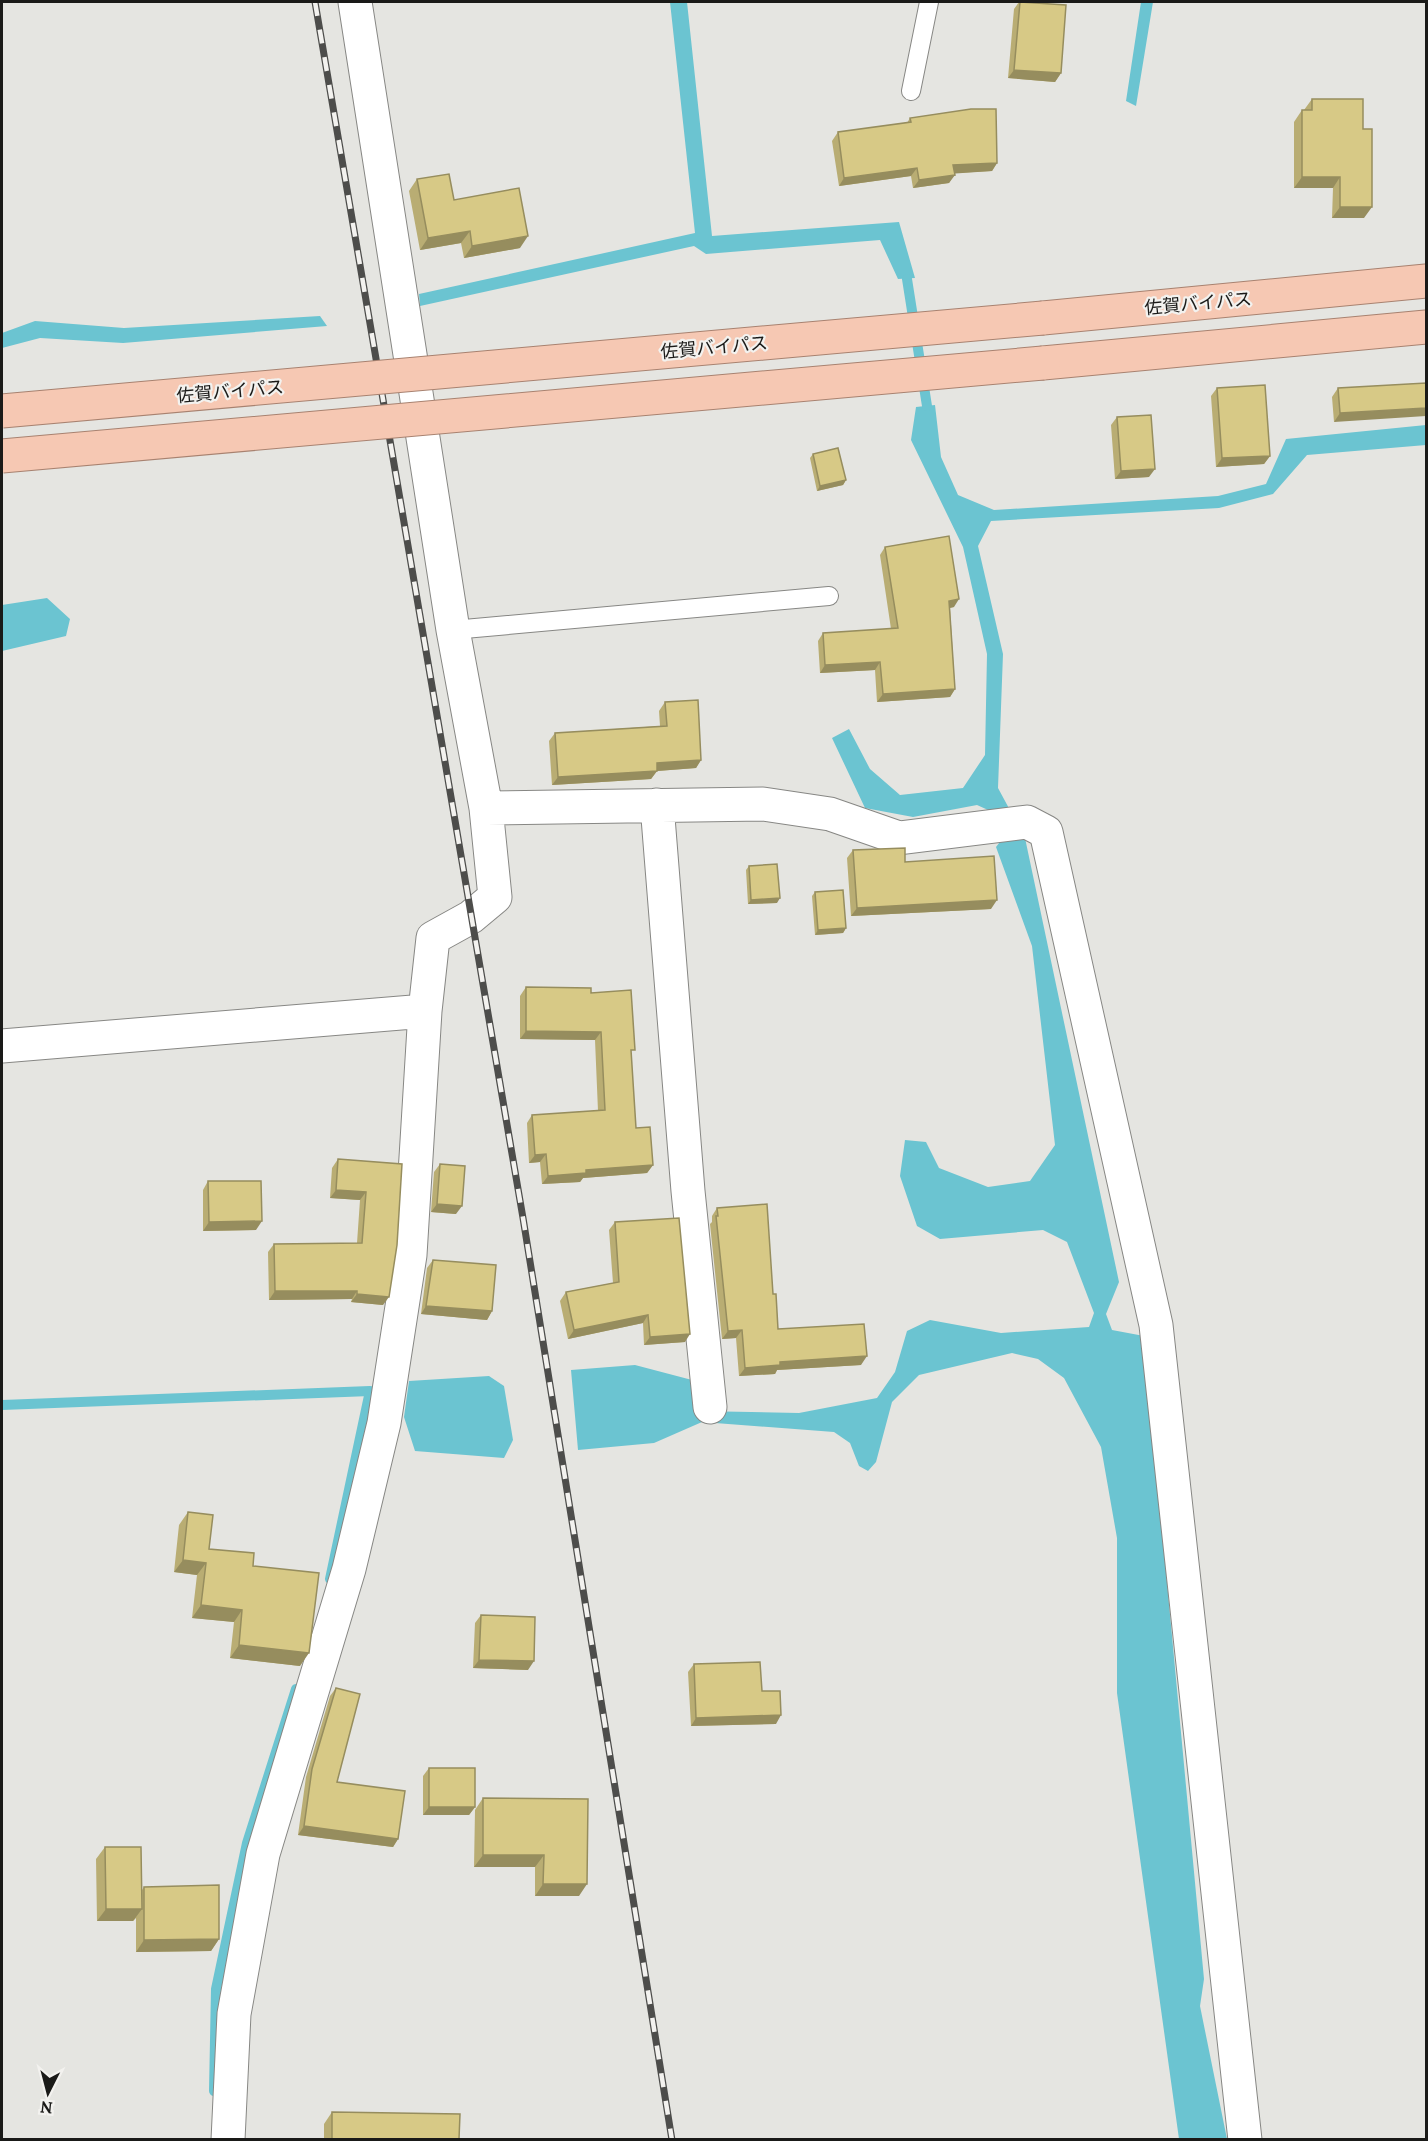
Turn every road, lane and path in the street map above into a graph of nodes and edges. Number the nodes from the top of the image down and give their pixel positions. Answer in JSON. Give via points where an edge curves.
{"nodes":[{"id":1,"x":355,"y":2,"type":"edge"},
{"id":2,"x":929,"y":2,"type":"edge"},
{"id":3,"x":911,"y":91,"type":"dead end"},
{"id":4,"x":1426,"y":281,"type":"edge"},
{"id":5,"x":1426,"y":327,"type":"edge"},
{"id":6,"x":2,"y":411,"type":"edge"},
{"id":7,"x":2,"y":456,"type":"edge"},
{"id":8,"x":829,"y":597,"type":"dead end"},
{"id":9,"x":453,"y":630,"type":"junction"},
{"id":10,"x":657,"y":805,"type":"junction"},
{"id":11,"x":486,"y":808,"type":"junction"},
{"id":12,"x":425,"y":1011,"type":"junction"},
{"id":13,"x":2,"y":1046,"type":"edge"},
{"id":14,"x":710,"y":1407,"type":"dead end"},
{"id":15,"x":228,"y":2139,"type":"edge"},
{"id":16,"x":1245,"y":2139,"type":"edge"}],
"edges":[{"from":1,"to":9,"type":"street"},
{"from":2,"to":3,"type":"lane"},
{"from":4,"to":6,"type":"highway","name":"佐賀バイパス","bridge":true},
{"from":5,"to":7,"type":"highway","bridge":true},
{"from":8,"to":9,"type":"lane"},
{"from":9,"to":11,"type":"street"},
{"from":10,"to":11,"type":"street"},
{"from":10,"to":14,"type":"street"},
{"from":10,"to":16,"type":"street","via":[[763,804],[830,814],[898,838],[1027,822],[1046,832],[1156,1325]]},
{"from":11,"to":12,"type":"street","via":[[495,897],[471,917],[433,938]]},
{"from":12,"to":13,"type":"street"},
{"from":12,"to":15,"type":"street","via":[[410,1255],[384,1424],[349,1569],[263,1854],[234,2014]]}]}
